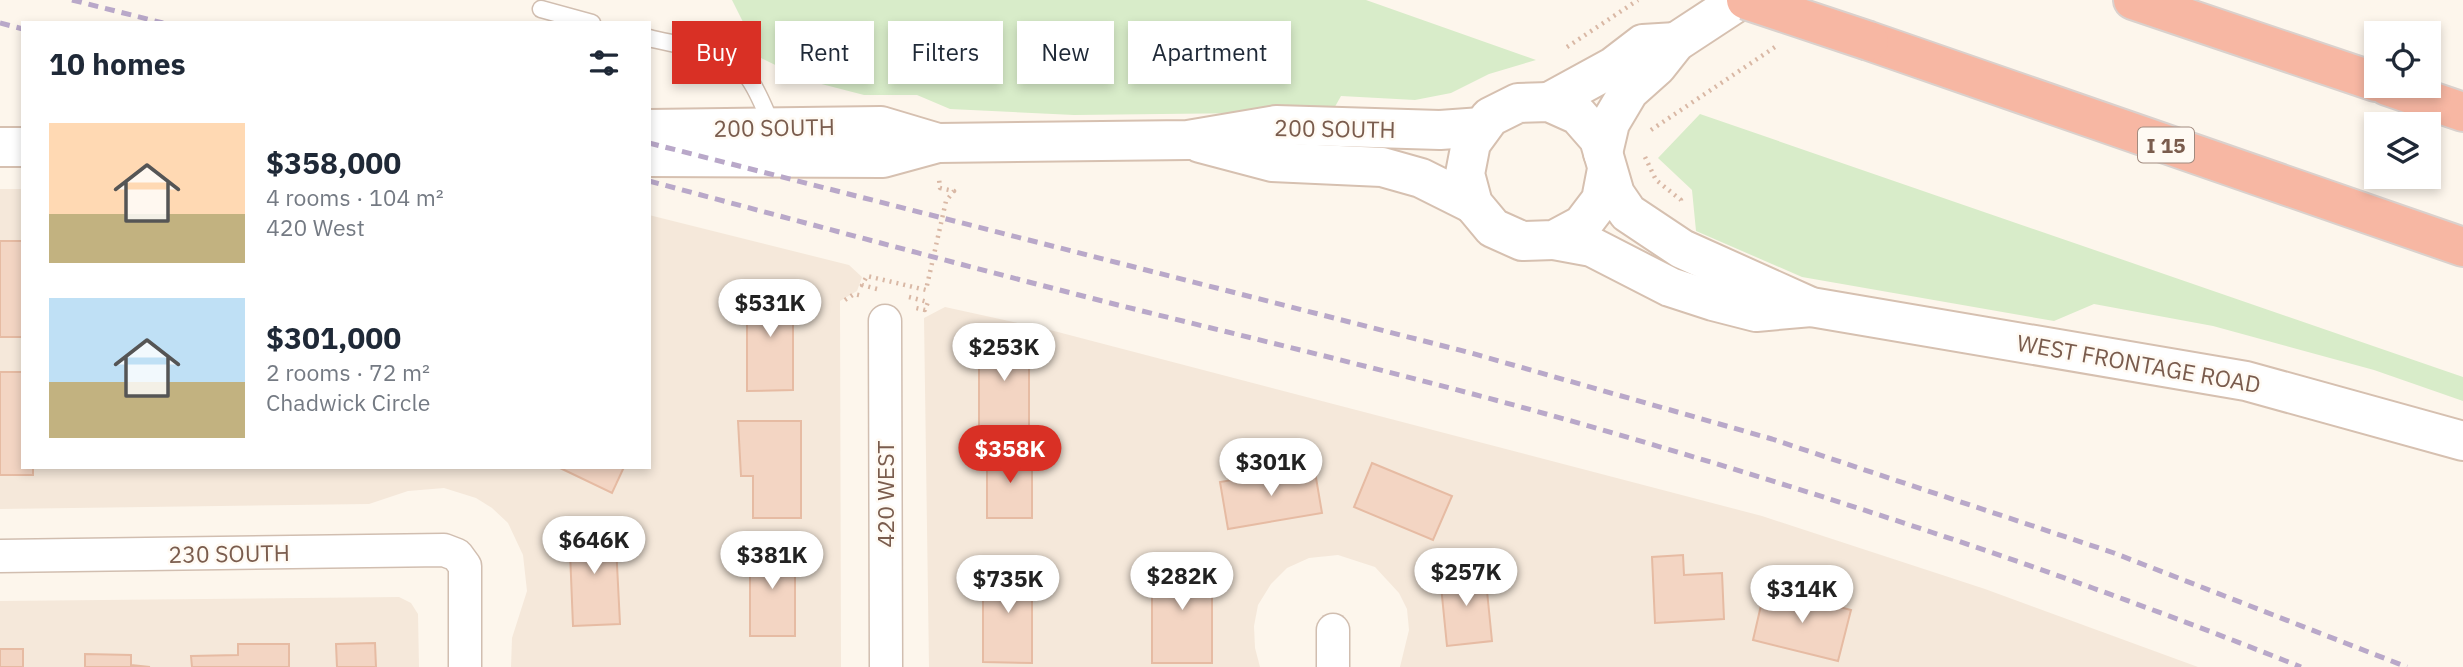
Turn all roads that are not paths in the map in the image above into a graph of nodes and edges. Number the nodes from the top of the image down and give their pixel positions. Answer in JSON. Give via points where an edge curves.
{"nodes":[{"id":1,"x":1740,"y":0,"type":"edge"},
{"id":2,"x":1746,"y":0,"type":"edge"},
{"id":3,"x":2133,"y":0,"type":"edge"},
{"id":4,"x":541,"y":9,"type":"dead end"},
{"id":5,"x":585,"y":21,"type":"edge"},
{"id":6,"x":651,"y":39,"type":"edge"},
{"id":7,"x":1676,"y":42,"type":"junction"},
{"id":8,"x":2364,"y":78,"type":"edge"},
{"id":9,"x":2422,"y":98,"type":"edge"},
{"id":10,"x":1549,"y":102,"type":"junction"},
{"id":11,"x":2463,"y":112,"type":"edge"},
{"id":12,"x":772,"y":126,"type":"junction"},
{"id":13,"x":1482,"y":127,"type":"junction"},
{"id":14,"x":651,"y":129,"type":"edge"},
{"id":15,"x":1188,"y":140,"type":"junction"},
{"id":16,"x":0,"y":147,"type":"edge"},
{"id":17,"x":21,"y":147,"type":"edge"},
{"id":18,"x":651,"y":157,"type":"edge"},
{"id":19,"x":939,"y":161,"type":"junction"},
{"id":20,"x":1605,"y":161,"type":"junction"},
{"id":21,"x":1473,"y":204,"type":"junction"},
{"id":22,"x":1554,"y":240,"type":"junction"},
{"id":23,"x":2463,"y":247,"type":"edge"},
{"id":24,"x":1811,"y":307,"type":"junction"},
{"id":25,"x":885,"y":321,"type":"dead end"},
{"id":26,"x":2463,"y":441,"type":"edge"},
{"id":27,"x":0,"y":556,"type":"edge"},
{"id":28,"x":1333,"y":630,"type":"dead end"},
{"id":29,"x":465,"y":667,"type":"edge"},
{"id":30,"x":886,"y":667,"type":"edge"},
{"id":31,"x":1333,"y":667,"type":"edge"}],
"edges":[{"from":1,"to":7,"type":"street"},
{"from":2,"to":23,"type":"highway","number":"I 15","bridge":true},
{"from":3,"to":8,"type":"highway"},
{"from":4,"to":5,"type":"lane"},
{"from":6,"to":12,"type":"lane","via":[[734,64],[748,77]]},
{"from":7,"to":10,"type":"street","via":[[1643,44]]},
{"from":7,"to":20,"type":"street","via":[[1629,91],[1610,123]]},
{"from":9,"to":11,"type":"highway"},
{"from":10,"to":13,"type":"street","via":[[1518,103],[1490,117]]},
{"from":10,"to":20,"type":"street","via":[[1578,115],[1599,139]]},
{"from":12,"to":14,"type":"street","name":"200 SOUTH"},
{"from":12,"to":19,"type":"street","name":"200 SOUTH","via":[[881,126]]},
{"from":13,"to":15,"type":"street","name":"200 SOUTH","via":[[1276,125]]},
{"from":13,"to":21,"type":"street","via":[[1471,142],[1465,174]]},
{"from":15,"to":19,"type":"street","name":"200 SOUTH"},
{"from":15,"to":21,"type":"street","name":"200 SOUTH","via":[[1272,162],[1382,167],[1421,177]]},
{"from":16,"to":17,"type":"street"},
{"from":18,"to":19,"type":"street","name":"200 SOUTH"},
{"from":20,"to":22,"type":"street","via":[[1601,200],[1582,225]]},
{"from":20,"to":24,"type":"street","name":"WEST FRONTAGE ROAD","via":[[1615,194],[1628,213],[1665,239]]},
{"from":21,"to":22,"type":"street","via":[[1493,228],[1522,241]]},
{"from":22,"to":24,"type":"street","name":"WEST FRONTAGE ROAD","via":[[1592,247],[1670,286],[1713,301],[1756,312]]},
{"from":24,"to":26,"type":"street","name":"WEST FRONTAGE ROAD","via":[[2246,381]]},
{"from":25,"to":30,"type":"street","name":"420 WEST"},
{"from":27,"to":29,"type":"street","name":"230 SOUTH","via":[[444,550],[457,555],[465,566]]},
{"from":28,"to":31,"type":"street"}]}
